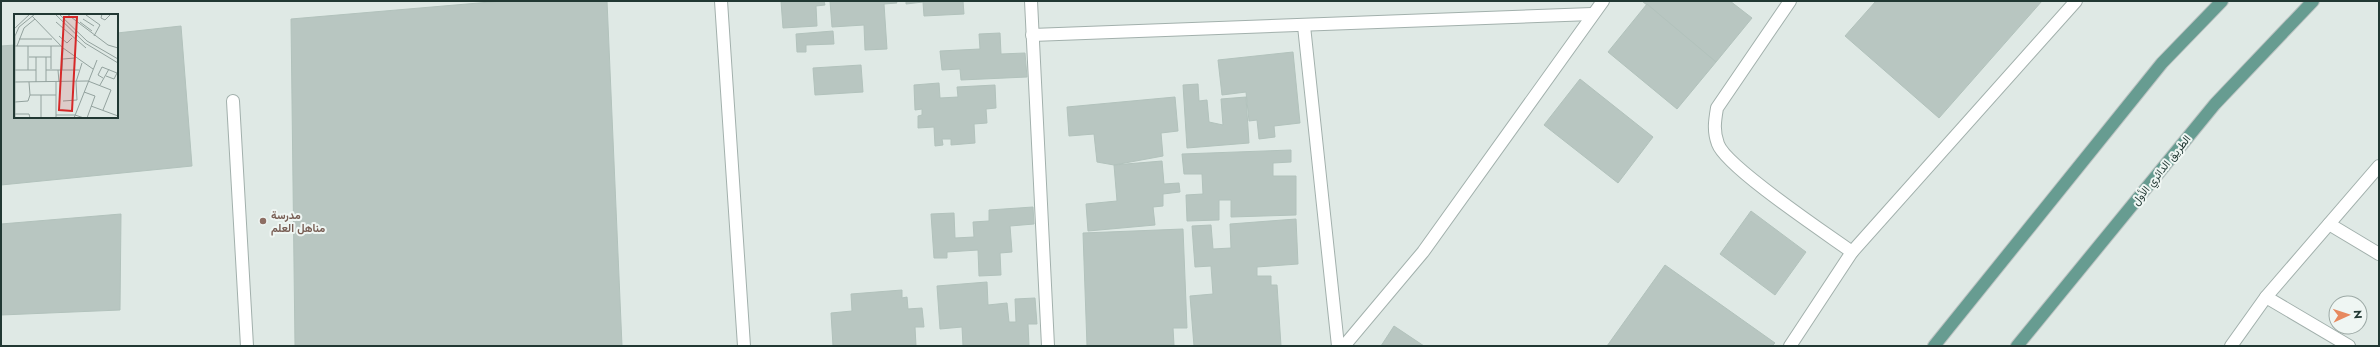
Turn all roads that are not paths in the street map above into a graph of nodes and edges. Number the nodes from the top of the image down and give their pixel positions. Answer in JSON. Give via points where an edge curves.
{"nodes":[{"id":1,"x":720,"y":1,"type":"edge"},
{"id":2,"x":1031,"y":1,"type":"edge"},
{"id":3,"x":1603,"y":1,"type":"edge"},
{"id":4,"x":1790,"y":1,"type":"edge"},
{"id":5,"x":2076,"y":1,"type":"edge"},
{"id":6,"x":2222,"y":1,"type":"edge"},
{"id":7,"x":2313,"y":1,"type":"edge"},
{"id":8,"x":1592,"y":14,"type":"junction"},
{"id":9,"x":1304,"y":26,"type":"junction"},
{"id":10,"x":1032,"y":35,"type":"junction"},
{"id":11,"x":232,"y":100,"type":"dead end"},
{"id":12,"x":2379,"y":166,"type":"edge"},
{"id":13,"x":2328,"y":224,"type":"junction"},
{"id":14,"x":1852,"y":252,"type":"junction"},
{"id":15,"x":2379,"y":254,"type":"edge"},
{"id":16,"x":2266,"y":297,"type":"junction"},
{"id":17,"x":247,"y":346,"type":"edge"},
{"id":18,"x":744,"y":346,"type":"edge"},
{"id":19,"x":1048,"y":346,"type":"edge"},
{"id":20,"x":1338,"y":346,"type":"edge"},
{"id":21,"x":1344,"y":346,"type":"edge"},
{"id":22,"x":1790,"y":346,"type":"edge"},
{"id":23,"x":1934,"y":346,"type":"edge"},
{"id":24,"x":2017,"y":346,"type":"edge"},
{"id":25,"x":2231,"y":346,"type":"edge"},
{"id":26,"x":2349,"y":346,"type":"edge"}],
"edges":[{"from":1,"to":18,"type":"street"},
{"from":2,"to":10,"type":"street"},
{"from":3,"to":8,"type":"street"},
{"from":4,"to":14,"type":"street","via":[[1717,108],[1714,128],[1718,145],[1734,166]]},
{"from":5,"to":14,"type":"street"},
{"from":6,"to":23,"type":"main road","via":[[2162,63]]},
{"from":7,"to":24,"type":"main road","name":"الطريق الدائري الأول","via":[[2216,104]]},
{"from":8,"to":9,"type":"street"},
{"from":8,"to":21,"type":"street","via":[[1423,252]]},
{"from":9,"to":10,"type":"street"},
{"from":9,"to":20,"type":"street"},
{"from":10,"to":19,"type":"street"},
{"from":11,"to":17,"type":"street"},
{"from":12,"to":13,"type":"street"},
{"from":13,"to":15,"type":"street"},
{"from":13,"to":16,"type":"street"},
{"from":14,"to":22,"type":"street"},
{"from":16,"to":25,"type":"street"},
{"from":16,"to":26,"type":"street"}]}
